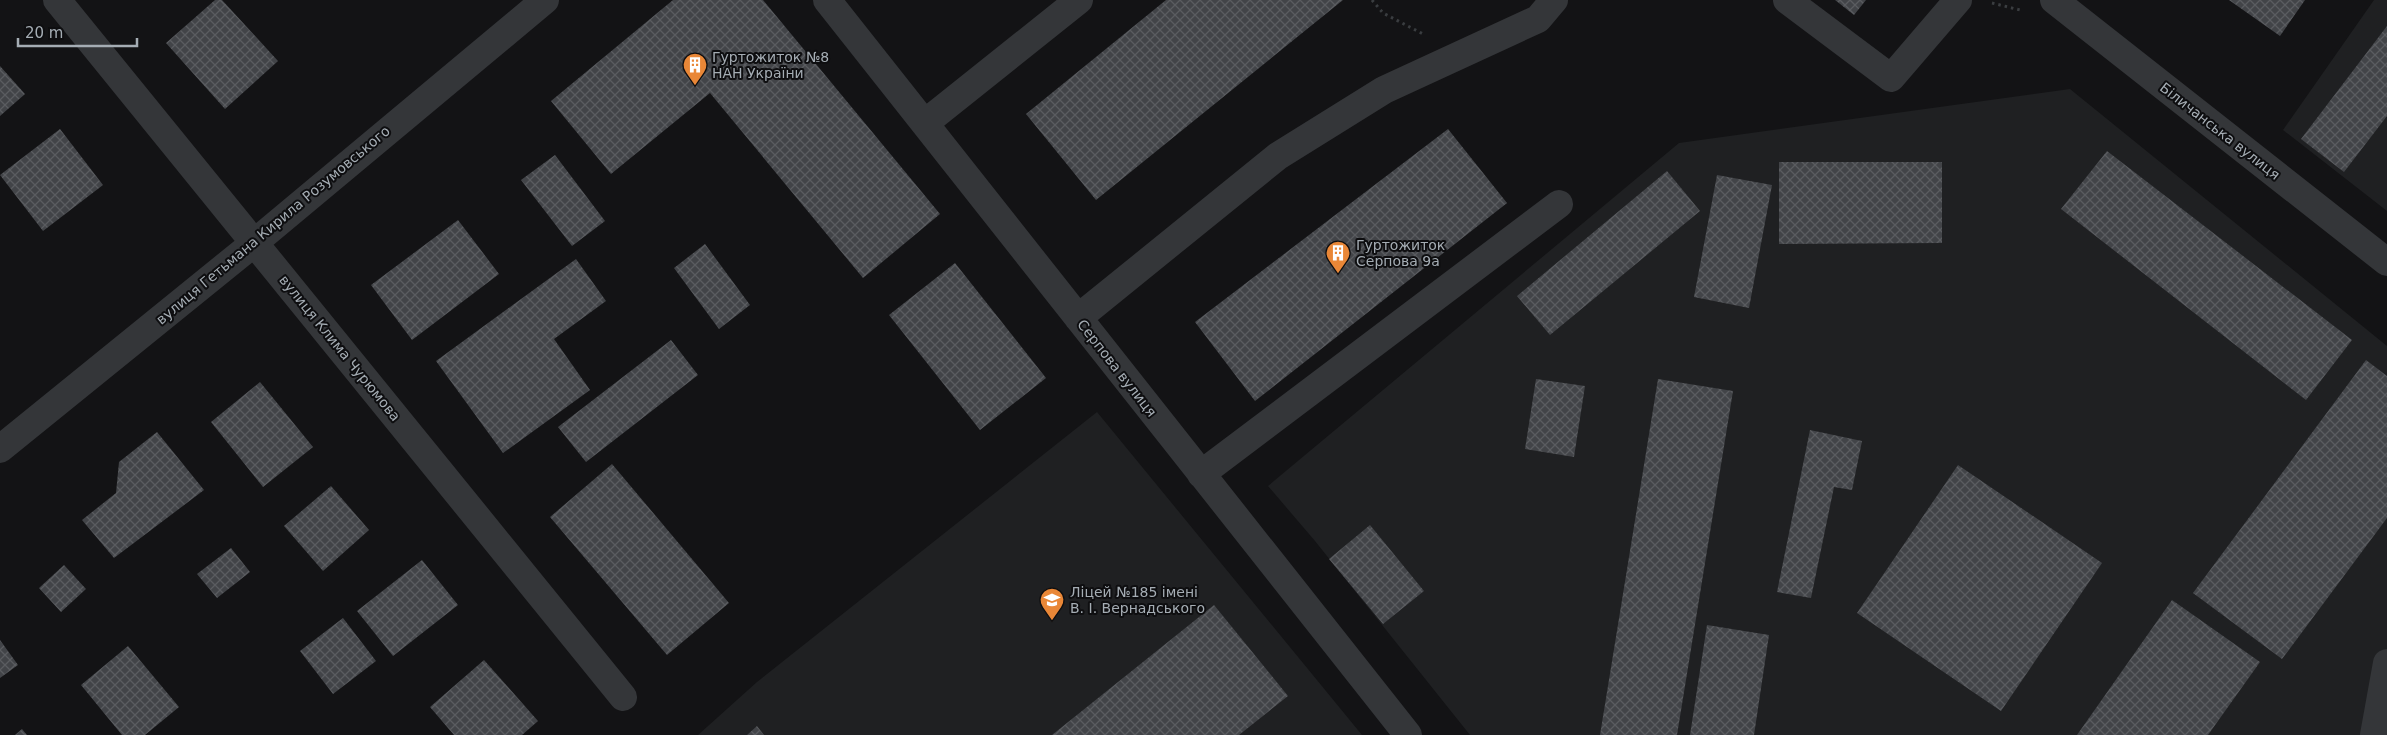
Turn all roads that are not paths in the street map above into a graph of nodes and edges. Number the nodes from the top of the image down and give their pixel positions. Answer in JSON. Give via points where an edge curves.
{"nodes":[{"id":1,"x":56,"y":0,"type":"edge"},
{"id":2,"x":545,"y":0,"type":"edge"},
{"id":3,"x":827,"y":0,"type":"edge"},
{"id":4,"x":1079,"y":0,"type":"edge"},
{"id":5,"x":1554,"y":0,"type":"edge"},
{"id":6,"x":1787,"y":0,"type":"edge"},
{"id":7,"x":1958,"y":0,"type":"edge"},
{"id":8,"x":2054,"y":0,"type":"edge"},
{"id":9,"x":925,"y":123,"type":"junction"},
{"id":10,"x":1559,"y":204,"type":"dead end"},
{"id":11,"x":254,"y":242,"type":"junction"},
{"id":12,"x":2387,"y":262,"type":"edge"},
{"id":13,"x":1078,"y":318,"type":"junction"},
{"id":14,"x":0,"y":449,"type":"edge"},
{"id":15,"x":1201,"y":474,"type":"junction"},
{"id":16,"x":2387,"y":663,"type":"edge"},
{"id":17,"x":623,"y":697,"type":"dead end"},
{"id":18,"x":1408,"y":735,"type":"edge"},
{"id":19,"x":2374,"y":735,"type":"edge"}],
"edges":[{"from":1,"to":11,"type":"street","name":"вулиця Клима Чурюмова"},
{"from":2,"to":11,"type":"street","name":"вулиця Гетьмана Кирила Розумовського"},
{"from":3,"to":9,"type":"street","name":"Серпова вулиця"},
{"from":4,"to":9,"type":"street"},
{"from":5,"to":13,"type":"street","via":[[1538,19],[1384,90],[1278,156]]},
{"from":6,"to":7,"type":"street","via":[[1891,78]]},
{"from":8,"to":12,"type":"street","name":"Біличанська вулиця"},
{"from":9,"to":13,"type":"street","name":"Серпова вулиця"},
{"from":10,"to":15,"type":"street"},
{"from":11,"to":14,"type":"street","name":"вулиця Гетьмана Кирила Розумовського"},
{"from":11,"to":17,"type":"street","name":"вулиця Клима Чурюмова"},
{"from":13,"to":15,"type":"street","name":"Серпова вулиця"},
{"from":15,"to":18,"type":"street","name":"Серпова вулиця"},
{"from":16,"to":19,"type":"street"}]}
